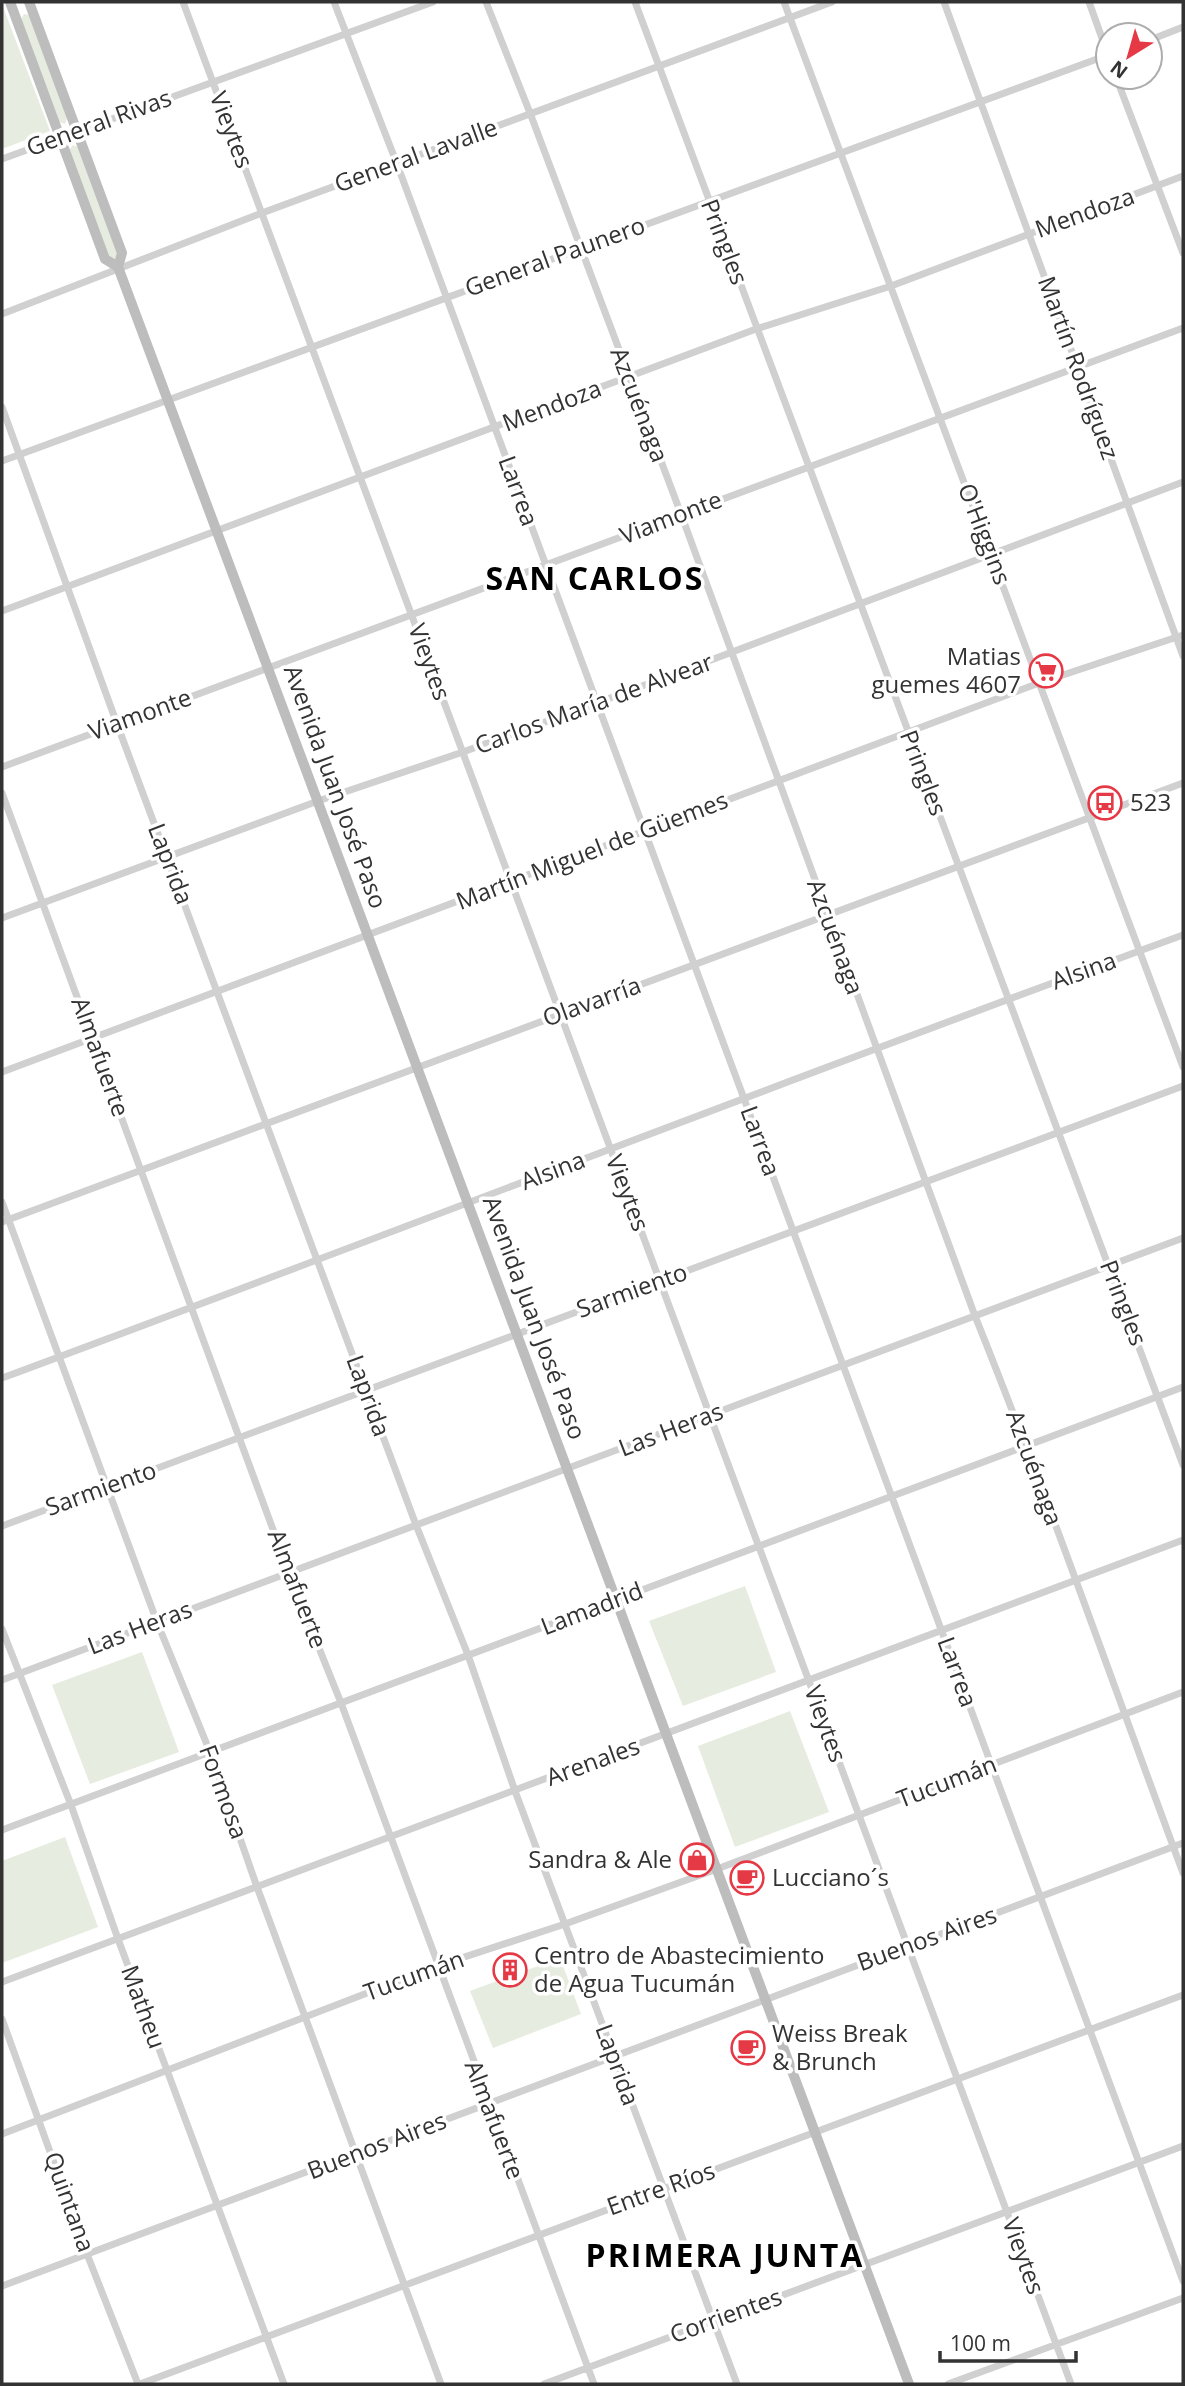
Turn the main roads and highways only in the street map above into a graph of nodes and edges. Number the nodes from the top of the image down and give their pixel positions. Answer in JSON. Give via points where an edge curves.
{"nodes":[{"id":1,"x":29,"y":2,"type":"edge"},
{"id":2,"x":11,"y":5,"type":"edge"},
{"id":3,"x":118,"y":267,"type":"junction"},
{"id":4,"x":909,"y":2384,"type":"edge"}],
"edges":[{"from":1,"to":3,"type":"main road","name":"Avenida Juan José Paso","via":[[122,253]]},
{"from":2,"to":3,"type":"main road","name":"Avenida Juan José Paso","via":[[105,259]]},
{"from":3,"to":4,"type":"main road","name":"Avenida Juan José Paso"}]}
